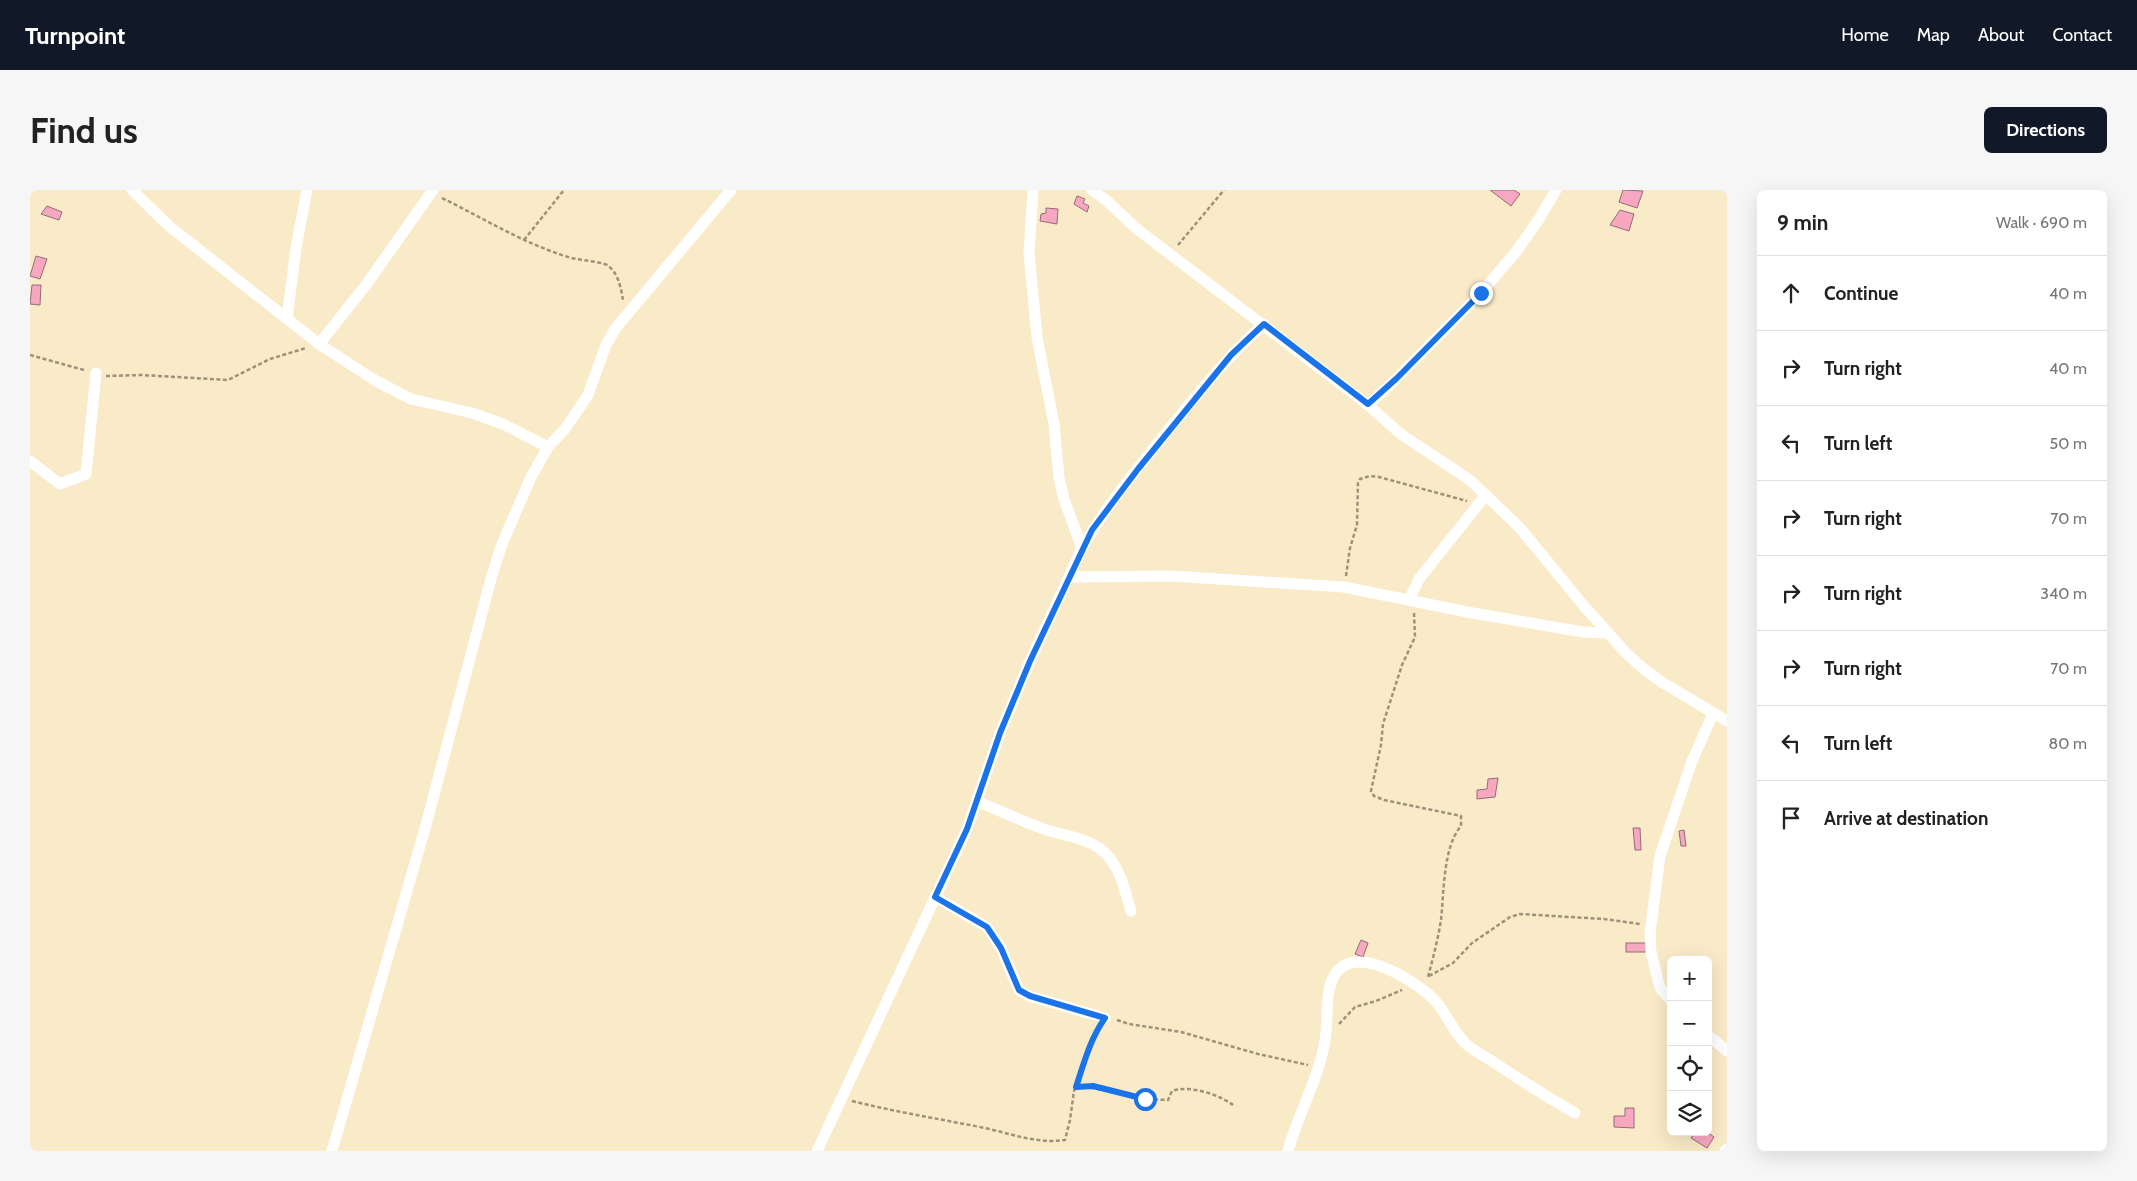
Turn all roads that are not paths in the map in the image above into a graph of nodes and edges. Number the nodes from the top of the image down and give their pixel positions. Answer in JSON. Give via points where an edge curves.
{"nodes":[{"id":1,"x":132,"y":190,"type":"edge"},
{"id":2,"x":307,"y":190,"type":"edge"},
{"id":3,"x":731,"y":190,"type":"edge"},
{"id":4,"x":1033,"y":190,"type":"edge"},
{"id":5,"x":1092,"y":190,"type":"edge"},
{"id":6,"x":1556,"y":190,"type":"edge"},
{"id":7,"x":432,"y":192,"type":"edge"},
{"id":8,"x":287,"y":318,"type":"junction"},
{"id":9,"x":1264,"y":324,"type":"junction"},
{"id":10,"x":319,"y":344,"type":"junction"},
{"id":11,"x":96,"y":373,"type":"road end"},
{"id":12,"x":1368,"y":404,"type":"junction"},
{"id":13,"x":548,"y":447,"type":"junction"},
{"id":14,"x":30,"y":461,"type":"edge"},
{"id":15,"x":1482,"y":500,"type":"junction"},
{"id":16,"x":1082,"y":548,"type":"junction"},
{"id":17,"x":1070,"y":577,"type":"junction"},
{"id":18,"x":1408,"y":600,"type":"junction"},
{"id":19,"x":1608,"y":633,"type":"junction"},
{"id":20,"x":1713,"y":714,"type":"junction"},
{"id":21,"x":1727,"y":721,"type":"edge"},
{"id":22,"x":977,"y":801,"type":"junction"},
{"id":23,"x":935,"y":897,"type":"junction"},
{"id":24,"x":1131,"y":911,"type":"dead end"},
{"id":25,"x":1667,"y":996,"type":"edge"},
{"id":26,"x":1105,"y":1018,"type":"road end"},
{"id":27,"x":1712,"y":1038,"type":"edge"},
{"id":28,"x":1727,"y":1051,"type":"edge"},
{"id":29,"x":1575,"y":1113,"type":"dead end"},
{"id":30,"x":332,"y":1151,"type":"edge"},
{"id":31,"x":817,"y":1151,"type":"edge"},
{"id":32,"x":1288,"y":1151,"type":"edge"}],
"edges":[{"from":1,"to":8,"type":"street","via":[[169,226]]},
{"from":2,"to":8,"type":"street"},
{"from":3,"to":13,"type":"street","via":[[626,315],[606,345],[588,395]]},
{"from":4,"to":16,"type":"street","via":[[1030,253],[1037,337],[1054,424],[1059,478]]},
{"from":5,"to":9,"type":"street","via":[[1137,229]]},
{"from":6,"to":12,"type":"street","via":[[1516,252],[1481,293]]},
{"from":7,"to":10,"type":"street","via":[[366,285]]},
{"from":8,"to":10,"type":"street"},
{"from":9,"to":12,"type":"street"},
{"from":9,"to":16,"type":"street","via":[[1231,355],[1173,425],[1119,493]]},
{"from":10,"to":13,"type":"street","via":[[398,393],[503,424]]},
{"from":11,"to":14,"type":"street","via":[[86,474],[60,484]]},
{"from":12,"to":15,"type":"street","via":[[1402,435],[1470,480]]},
{"from":13,"to":30,"type":"street","via":[[502,544],[492,575],[426,825]]},
{"from":15,"to":18,"type":"street","via":[[1419,579]]},
{"from":15,"to":19,"type":"street","via":[[1520,528]]},
{"from":16,"to":17,"type":"street"},
{"from":17,"to":18,"type":"street","via":[[1171,576],[1344,587]]},
{"from":17,"to":22,"type":"street","via":[[1000,733]]},
{"from":18,"to":19,"type":"street","via":[[1583,632]]},
{"from":19,"to":20,"type":"street","via":[[1645,670]]},
{"from":20,"to":21,"type":"street"},
{"from":20,"to":25,"type":"street","via":[[1692,761],[1660,856],[1651,925],[1651,952],[1660,988]]},
{"from":22,"to":23,"type":"street"},
{"from":22,"to":24,"type":"street","via":[[1042,829],[1096,846],[1114,864]]},
{"from":23,"to":26,"type":"street","via":[[987,927],[1001,948],[1019,990]]},
{"from":23,"to":31,"type":"street"},
{"from":27,"to":28,"type":"street"},
{"from":29,"to":32,"type":"street","via":[[1466,1044],[1438,1004],[1416,984],[1375,964],[1350,964],[1333,976],[1320,1067]]}]}
